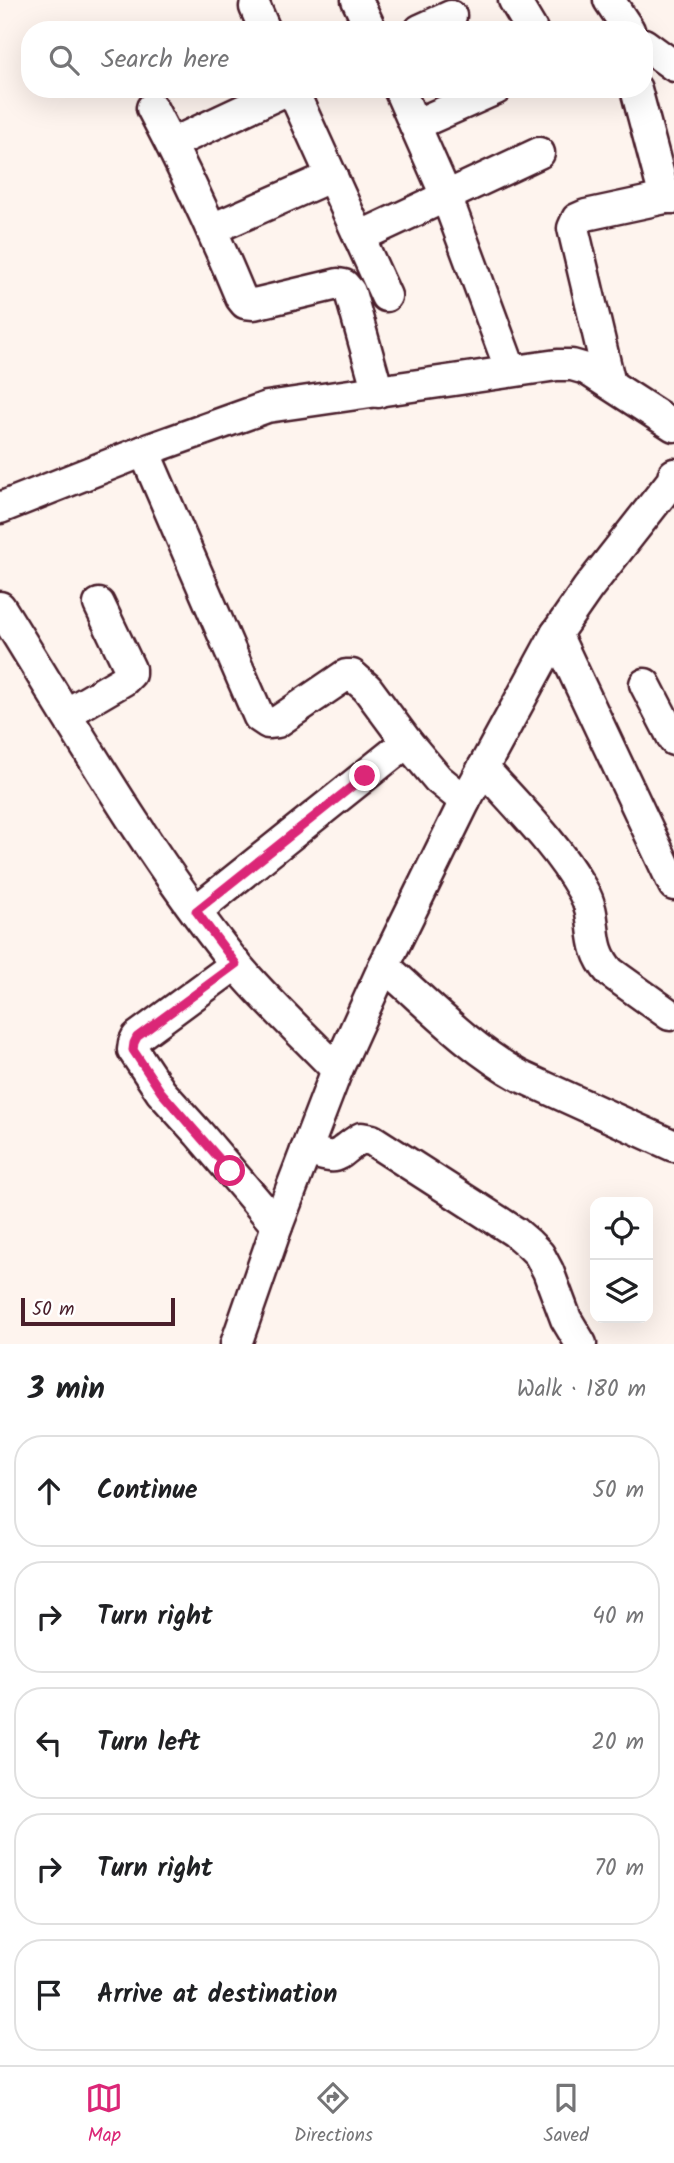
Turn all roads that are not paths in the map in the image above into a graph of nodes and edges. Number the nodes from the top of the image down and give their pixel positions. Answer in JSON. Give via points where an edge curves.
{"nodes":[{"id":1,"x":357,"y":0,"type":"edge"},
{"id":2,"x":513,"y":0,"type":"edge"},
{"id":3,"x":609,"y":0,"type":"edge"},
{"id":4,"x":451,"y":16,"type":"dead end"},
{"id":5,"x":367,"y":21,"type":"edge"},
{"id":6,"x":440,"y":21,"type":"edge"},
{"id":7,"x":526,"y":21,"type":"edge"},
{"id":8,"x":622,"y":21,"type":"edge"},
{"id":9,"x":271,"y":98,"type":"edge"},
{"id":10,"x":294,"y":98,"type":"edge"},
{"id":11,"x":403,"y":98,"type":"edge"},
{"id":12,"x":476,"y":98,"type":"edge"},
{"id":13,"x":639,"y":98,"type":"edge"},
{"id":14,"x":152,"y":108,"type":"dead end"},
{"id":15,"x":415,"y":125,"type":"junction"},
{"id":16,"x":171,"y":144,"type":"junction"},
{"id":17,"x":540,"y":153,"type":"dead end"},
{"id":18,"x":332,"y":176,"type":"junction"},
{"id":19,"x":447,"y":198,"type":"junction"},
{"id":20,"x":669,"y":198,"type":"edge"},
{"id":21,"x":212,"y":229,"type":"junction"},
{"id":22,"x":359,"y":237,"type":"junction"},
{"id":23,"x":386,"y":296,"type":"dead end"},
{"id":24,"x":512,"y":371,"type":"junction"},
{"id":25,"x":610,"y":384,"type":"junction"},
{"id":26,"x":378,"y":392,"type":"junction"},
{"id":27,"x":674,"y":426,"type":"edge"},
{"id":28,"x":144,"y":450,"type":"junction"},
{"id":29,"x":673,"y":479,"type":"edge"},
{"id":30,"x":0,"y":508,"type":"edge"},
{"id":31,"x":99,"y":604,"type":"dead end"},
{"id":32,"x":0,"y":607,"type":"edge"},
{"id":33,"x":556,"y":634,"type":"junction"},
{"id":34,"x":645,"y":684,"type":"dead end"},
{"id":35,"x":66,"y":714,"type":"junction"},
{"id":36,"x":674,"y":740,"type":"edge"},
{"id":37,"x":407,"y":742,"type":"junction"},
{"id":38,"x":483,"y":768,"type":"junction"},
{"id":39,"x":465,"y":801,"type":"junction"},
{"id":40,"x":674,"y":884,"type":"edge"},
{"id":41,"x":196,"y":911,"type":"junction"},
{"id":42,"x":236,"y":964,"type":"junction"},
{"id":43,"x":384,"y":966,"type":"junction"},
{"id":44,"x":670,"y":1015,"type":"dead end"},
{"id":45,"x":337,"y":1070,"type":"junction"},
{"id":46,"x":674,"y":1146,"type":"edge"},
{"id":47,"x":306,"y":1150,"type":"junction"},
{"id":48,"x":276,"y":1226,"type":"junction"},
{"id":49,"x":246,"y":1337,"type":"edge"},
{"id":50,"x":582,"y":1344,"type":"edge"}],
"edges":[{"from":1,"to":5,"type":"street"},
{"from":2,"to":7,"type":"street"},
{"from":3,"to":8,"type":"street"},
{"from":4,"to":6,"type":"street"},
{"from":9,"to":16,"type":"street"},
{"from":10,"to":18,"type":"street"},
{"from":11,"to":15,"type":"street"},
{"from":12,"to":15,"type":"street"},
{"from":13,"to":20,"type":"street"},
{"from":14,"to":16,"type":"street"},
{"from":15,"to":19,"type":"street"},
{"from":16,"to":21,"type":"street"},
{"from":17,"to":19,"type":"street"},
{"from":18,"to":21,"type":"street"},
{"from":18,"to":22,"type":"street"},
{"from":19,"to":22,"type":"street"},
{"from":19,"to":24,"type":"street"},
{"from":20,"to":25,"type":"street","via":[[586,215],[577,219],[573,228]]},
{"from":21,"to":26,"type":"street","via":[[246,303],[344,285],[350,292]]},
{"from":22,"to":23,"type":"street"},
{"from":24,"to":25,"type":"street","via":[[572,365]]},
{"from":24,"to":26,"type":"street"},
{"from":25,"to":27,"type":"street"},
{"from":26,"to":28,"type":"street","via":[[267,407]]},
{"from":28,"to":30,"type":"street"},
{"from":28,"to":37,"type":"street","via":[[259,717],[277,722],[352,675]]},
{"from":29,"to":33,"type":"street"},
{"from":31,"to":35,"type":"street","via":[[130,674]]},
{"from":32,"to":35,"type":"street"},
{"from":33,"to":38,"type":"street"},
{"from":33,"to":40,"type":"street"},
{"from":34,"to":36,"type":"street"},
{"from":35,"to":41,"type":"street"},
{"from":37,"to":39,"type":"street","via":[[438,779]]},
{"from":37,"to":41,"type":"street"},
{"from":38,"to":39,"type":"street"},
{"from":38,"to":44,"type":"street","via":[[547,839],[584,892],[602,963]]},
{"from":39,"to":43,"type":"street"},
{"from":41,"to":42,"type":"street"},
{"from":42,"to":45,"type":"street"},
{"from":42,"to":48,"type":"street","via":[[137,1037],[133,1050],[161,1092]]},
{"from":43,"to":45,"type":"street"},
{"from":43,"to":46,"type":"street","via":[[499,1064]]},
{"from":45,"to":47,"type":"street"},
{"from":47,"to":48,"type":"street"},
{"from":47,"to":50,"type":"street","via":[[335,1157],[361,1138],[372,1140],[515,1232],[539,1254],[566,1319]]},
{"from":48,"to":49,"type":"street"}]}
